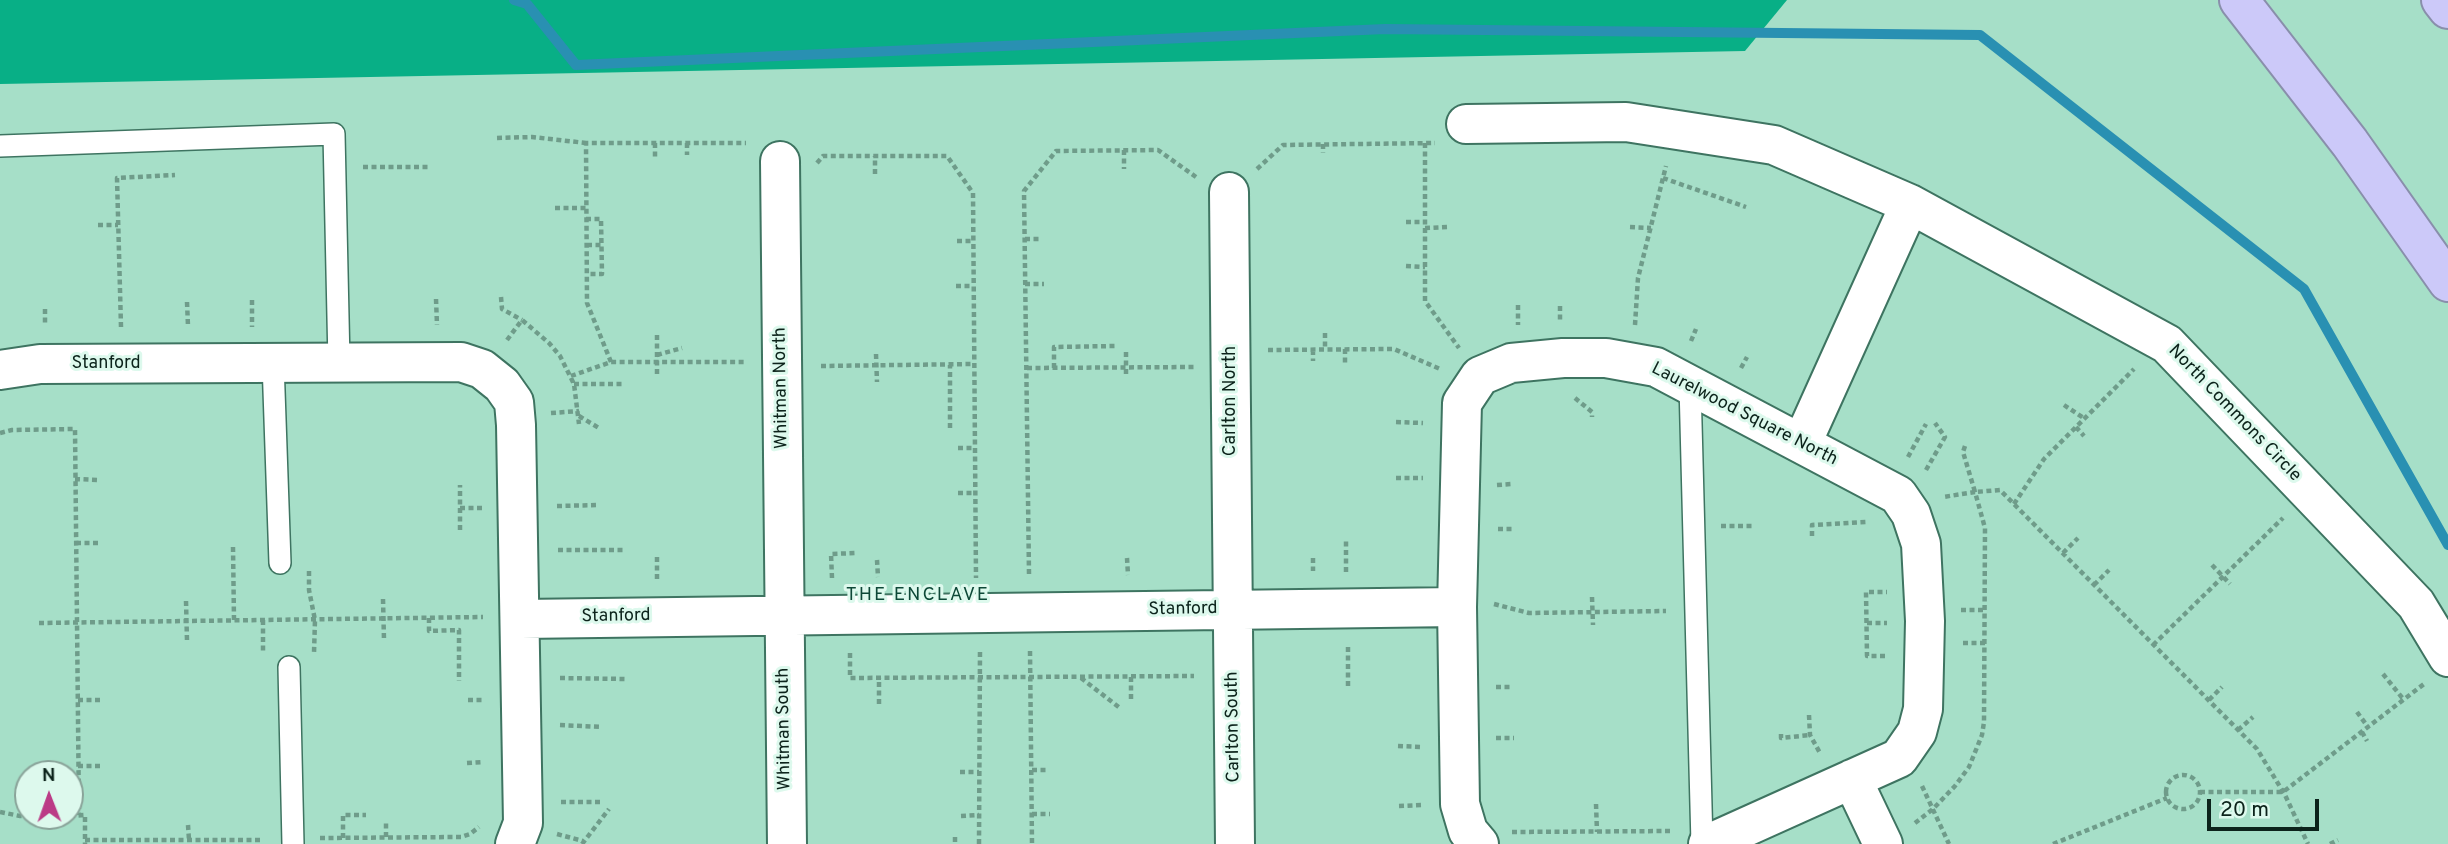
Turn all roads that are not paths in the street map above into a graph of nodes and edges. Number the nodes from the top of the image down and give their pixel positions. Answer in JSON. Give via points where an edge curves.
{"nodes":[{"id":1,"x":2239,"y":0,"type":"edge"},
{"id":2,"x":2441,"y":0,"type":"edge"},
{"id":3,"x":2448,"y":9,"type":"edge"},
{"id":4,"x":1457,"y":133,"type":"road end"},
{"id":5,"x":0,"y":146,"type":"edge"},
{"id":6,"x":782,"y":158,"type":"road end"},
{"id":7,"x":1229,"y":181,"type":"road end"},
{"id":8,"x":1910,"y":204,"type":"junction"},
{"id":9,"x":2448,"y":282,"type":"edge"},
{"id":10,"x":273,"y":362,"type":"junction"},
{"id":11,"x":339,"y":363,"type":"junction"},
{"id":12,"x":0,"y":370,"type":"edge"},
{"id":13,"x":1690,"y":385,"type":"junction"},
{"id":14,"x":1802,"y":443,"type":"junction"},
{"id":15,"x":280,"y":563,"type":"dead end"},
{"id":16,"x":1470,"y":604,"type":"junction"},
{"id":17,"x":1233,"y":610,"type":"junction"},
{"id":18,"x":784,"y":615,"type":"junction"},
{"id":19,"x":506,"y":618,"type":"junction"},
{"id":20,"x":289,"y":667,"type":"dead end"},
{"id":21,"x":2437,"y":670,"type":"edge"},
{"id":22,"x":1838,"y":769,"type":"junction"},
{"id":23,"x":1490,"y":836,"type":"edge"},
{"id":24,"x":293,"y":844,"type":"edge"},
{"id":25,"x":515,"y":844,"type":"edge"},
{"id":26,"x":787,"y":844,"type":"edge"},
{"id":27,"x":1235,"y":844,"type":"edge"},
{"id":28,"x":1702,"y":844,"type":"edge"},
{"id":29,"x":1708,"y":844,"type":"edge"},
{"id":30,"x":1884,"y":844,"type":"edge"}],
"edges":[{"from":1,"to":9,"type":"highway","via":[[2350,143]]},
{"from":2,"to":3,"type":"highway"},
{"from":4,"to":8,"type":"street","name":"North Commons Circle","via":[[1626,122],[1774,145]]},
{"from":5,"to":11,"type":"lane","via":[[334,134]]},
{"from":6,"to":18,"type":"street","name":"Whitman North"},
{"from":7,"to":17,"type":"street","name":"Carlton North"},
{"from":8,"to":14,"type":"street"},
{"from":8,"to":21,"type":"street","name":"North Commons Circle","via":[[2167,344],[2416,604]]},
{"from":10,"to":11,"type":"street","name":"Stanford"},
{"from":10,"to":12,"type":"street","name":"Stanford","via":[[40,364]]},
{"from":10,"to":15,"type":"lane"},
{"from":11,"to":19,"type":"street","name":"Stanford","via":[[461,362],[482,369],[514,402]]},
{"from":13,"to":14,"type":"street","name":"Laurelwood Square North"},
{"from":13,"to":16,"type":"street","name":"Laurelwood Square North","via":[[1656,368],[1606,358],[1511,363],[1480,376],[1462,403]]},
{"from":13,"to":28,"type":"lane"},
{"from":14,"to":22,"type":"street","name":"Laurelwood Square North","via":[[1898,495],[1921,544],[1910,622],[1923,709],[1917,732],[1899,758]]},
{"from":16,"to":17,"type":"street","name":"Stanford"},
{"from":16,"to":23,"type":"street","name":"Laurelwood Square North","via":[[1460,804],[1468,831]]},
{"from":17,"to":18,"type":"street","name":"Stanford"},
{"from":17,"to":27,"type":"street","name":"Carlton South"},
{"from":18,"to":19,"type":"street","name":"Stanford"},
{"from":18,"to":26,"type":"street","name":"Whitman South"},
{"from":19,"to":25,"type":"street","via":[[523,822]]},
{"from":20,"to":24,"type":"lane"},
{"from":22,"to":29,"type":"street","name":"Laurelwood Square North"},
{"from":22,"to":30,"type":"street"}]}
